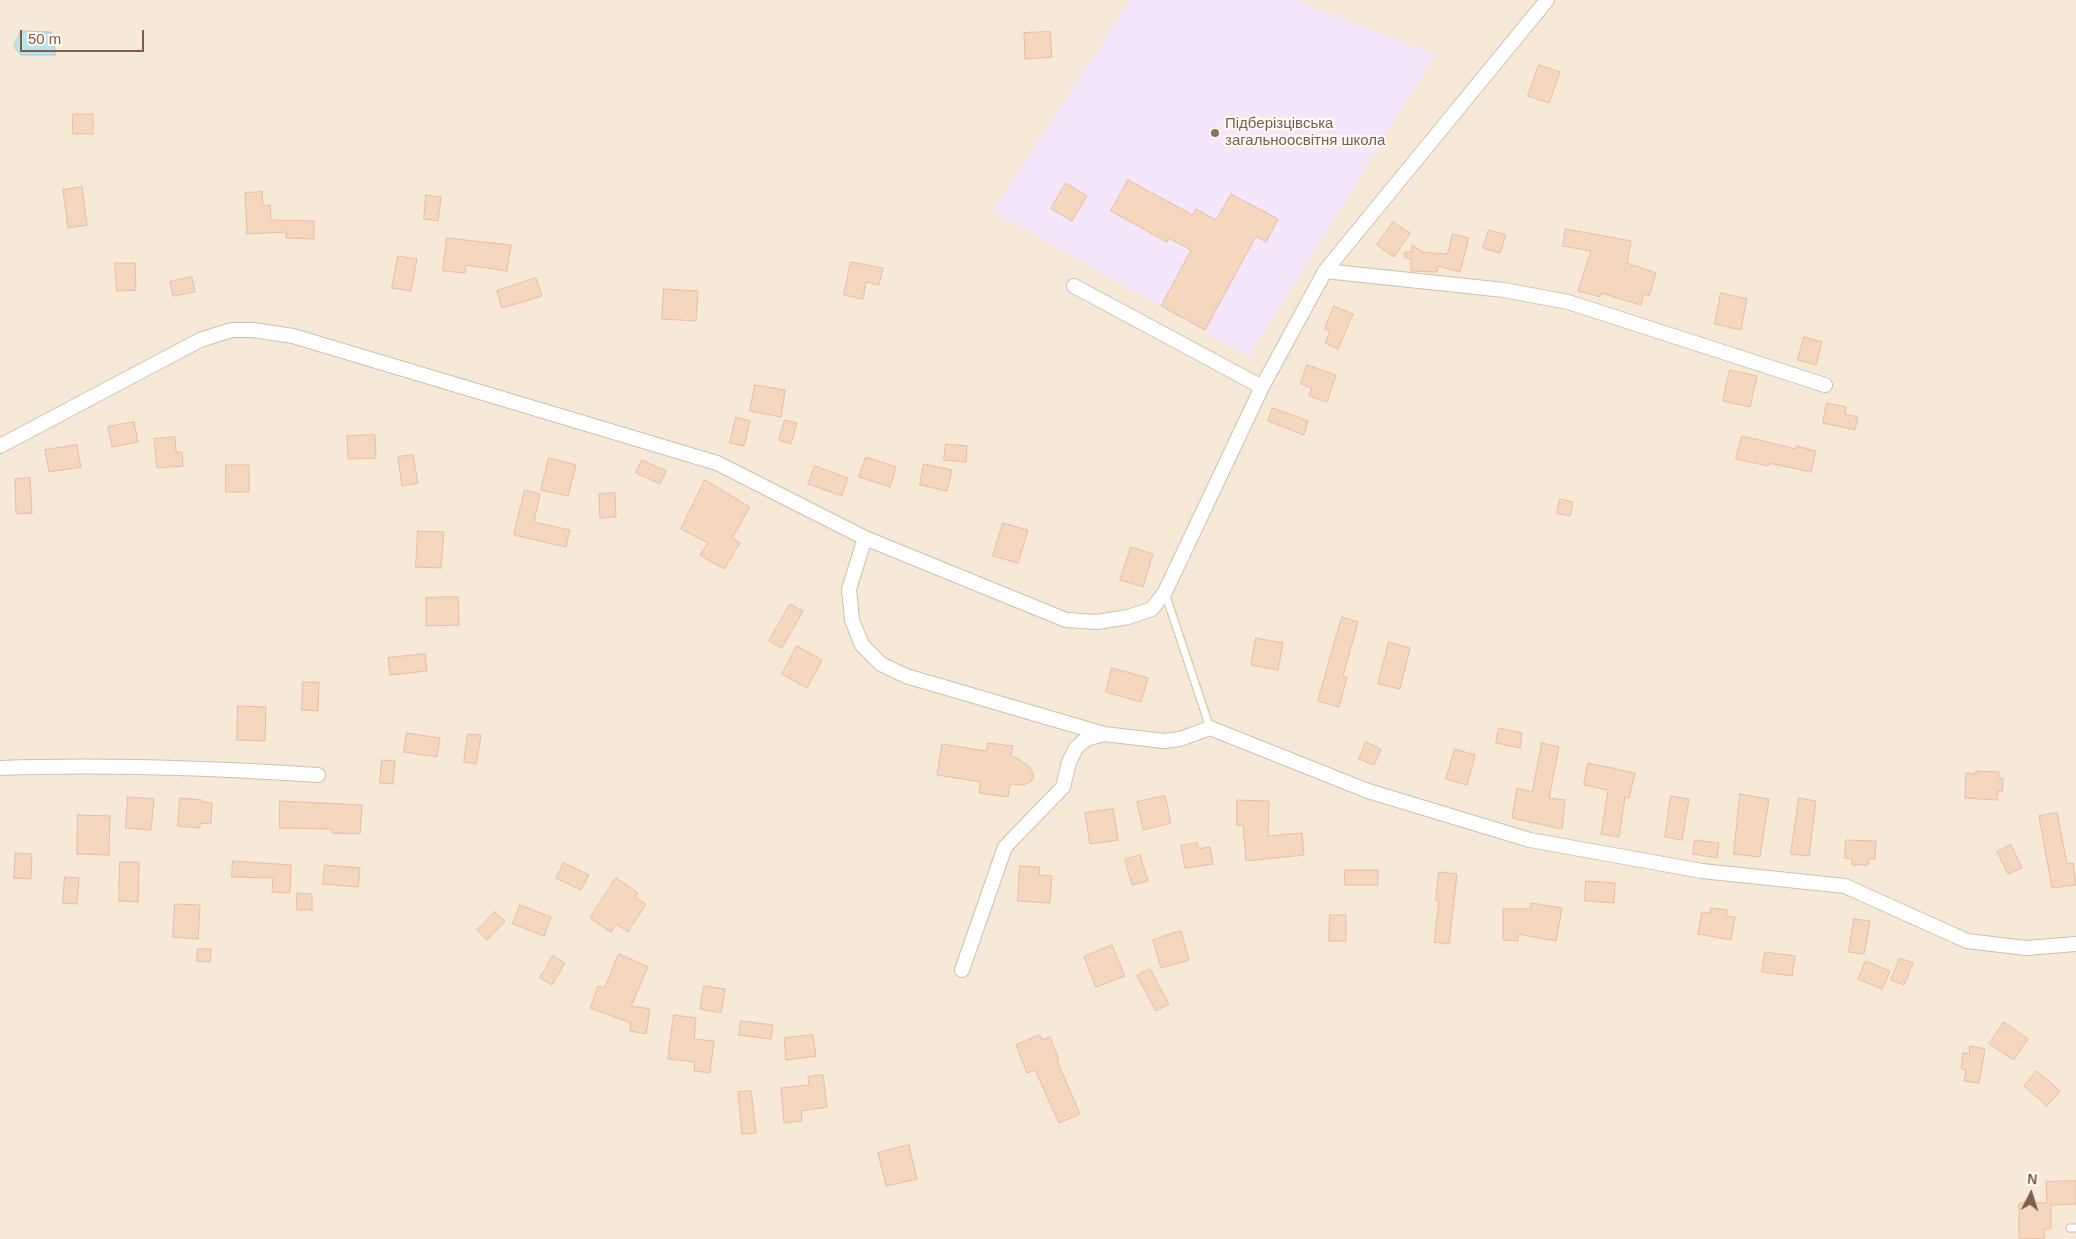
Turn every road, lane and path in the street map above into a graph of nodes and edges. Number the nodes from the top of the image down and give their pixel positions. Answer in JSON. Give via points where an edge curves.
{"nodes":[{"id":1,"x":1547,"y":0,"type":"edge"},
{"id":2,"x":1325,"y":271,"type":"junction"},
{"id":3,"x":1074,"y":286,"type":"dead end"},
{"id":4,"x":1824,"y":385,"type":"dead end"},
{"id":5,"x":1262,"y":387,"type":"junction"},
{"id":6,"x":0,"y":446,"type":"edge"},
{"id":7,"x":864,"y":538,"type":"junction"},
{"id":8,"x":1165,"y":592,"type":"junction"},
{"id":9,"x":1210,"y":728,"type":"junction"},
{"id":10,"x":1104,"y":734,"type":"junction"},
{"id":11,"x":0,"y":768,"type":"edge"},
{"id":12,"x":318,"y":775,"type":"dead end"},
{"id":13,"x":2076,"y":944,"type":"edge"},
{"id":14,"x":962,"y":970,"type":"dead end"}],
"edges":[{"from":1,"to":2,"type":"street"},
{"from":2,"to":4,"type":"street","via":[[1504,290],[1568,302]]},
{"from":2,"to":5,"type":"street"},
{"from":3,"to":5,"type":"street"},
{"from":5,"to":8,"type":"street"},
{"from":6,"to":7,"type":"street","via":[[200,340],[232,330],[252,330],[292,336],[717,462]]},
{"from":7,"to":8,"type":"street","via":[[1066,620],[1097,622],[1128,617],[1152,608]]},
{"from":7,"to":10,"type":"street","via":[[849,589],[852,620],[862,645],[882,664],[906,676]]},
{"from":8,"to":9,"type":"lane"},
{"from":9,"to":10,"type":"street","via":[[1164,741]]},
{"from":9,"to":13,"type":"street","via":[[1368,791],[1530,840],[1702,871],[1845,886],[1967,941],[2026,948]]},
{"from":10,"to":14,"type":"street","via":[[1086,739],[1076,748],[1063,787],[1005,848]]},
{"from":11,"to":12,"type":"street","via":[[203,768]]}]}
